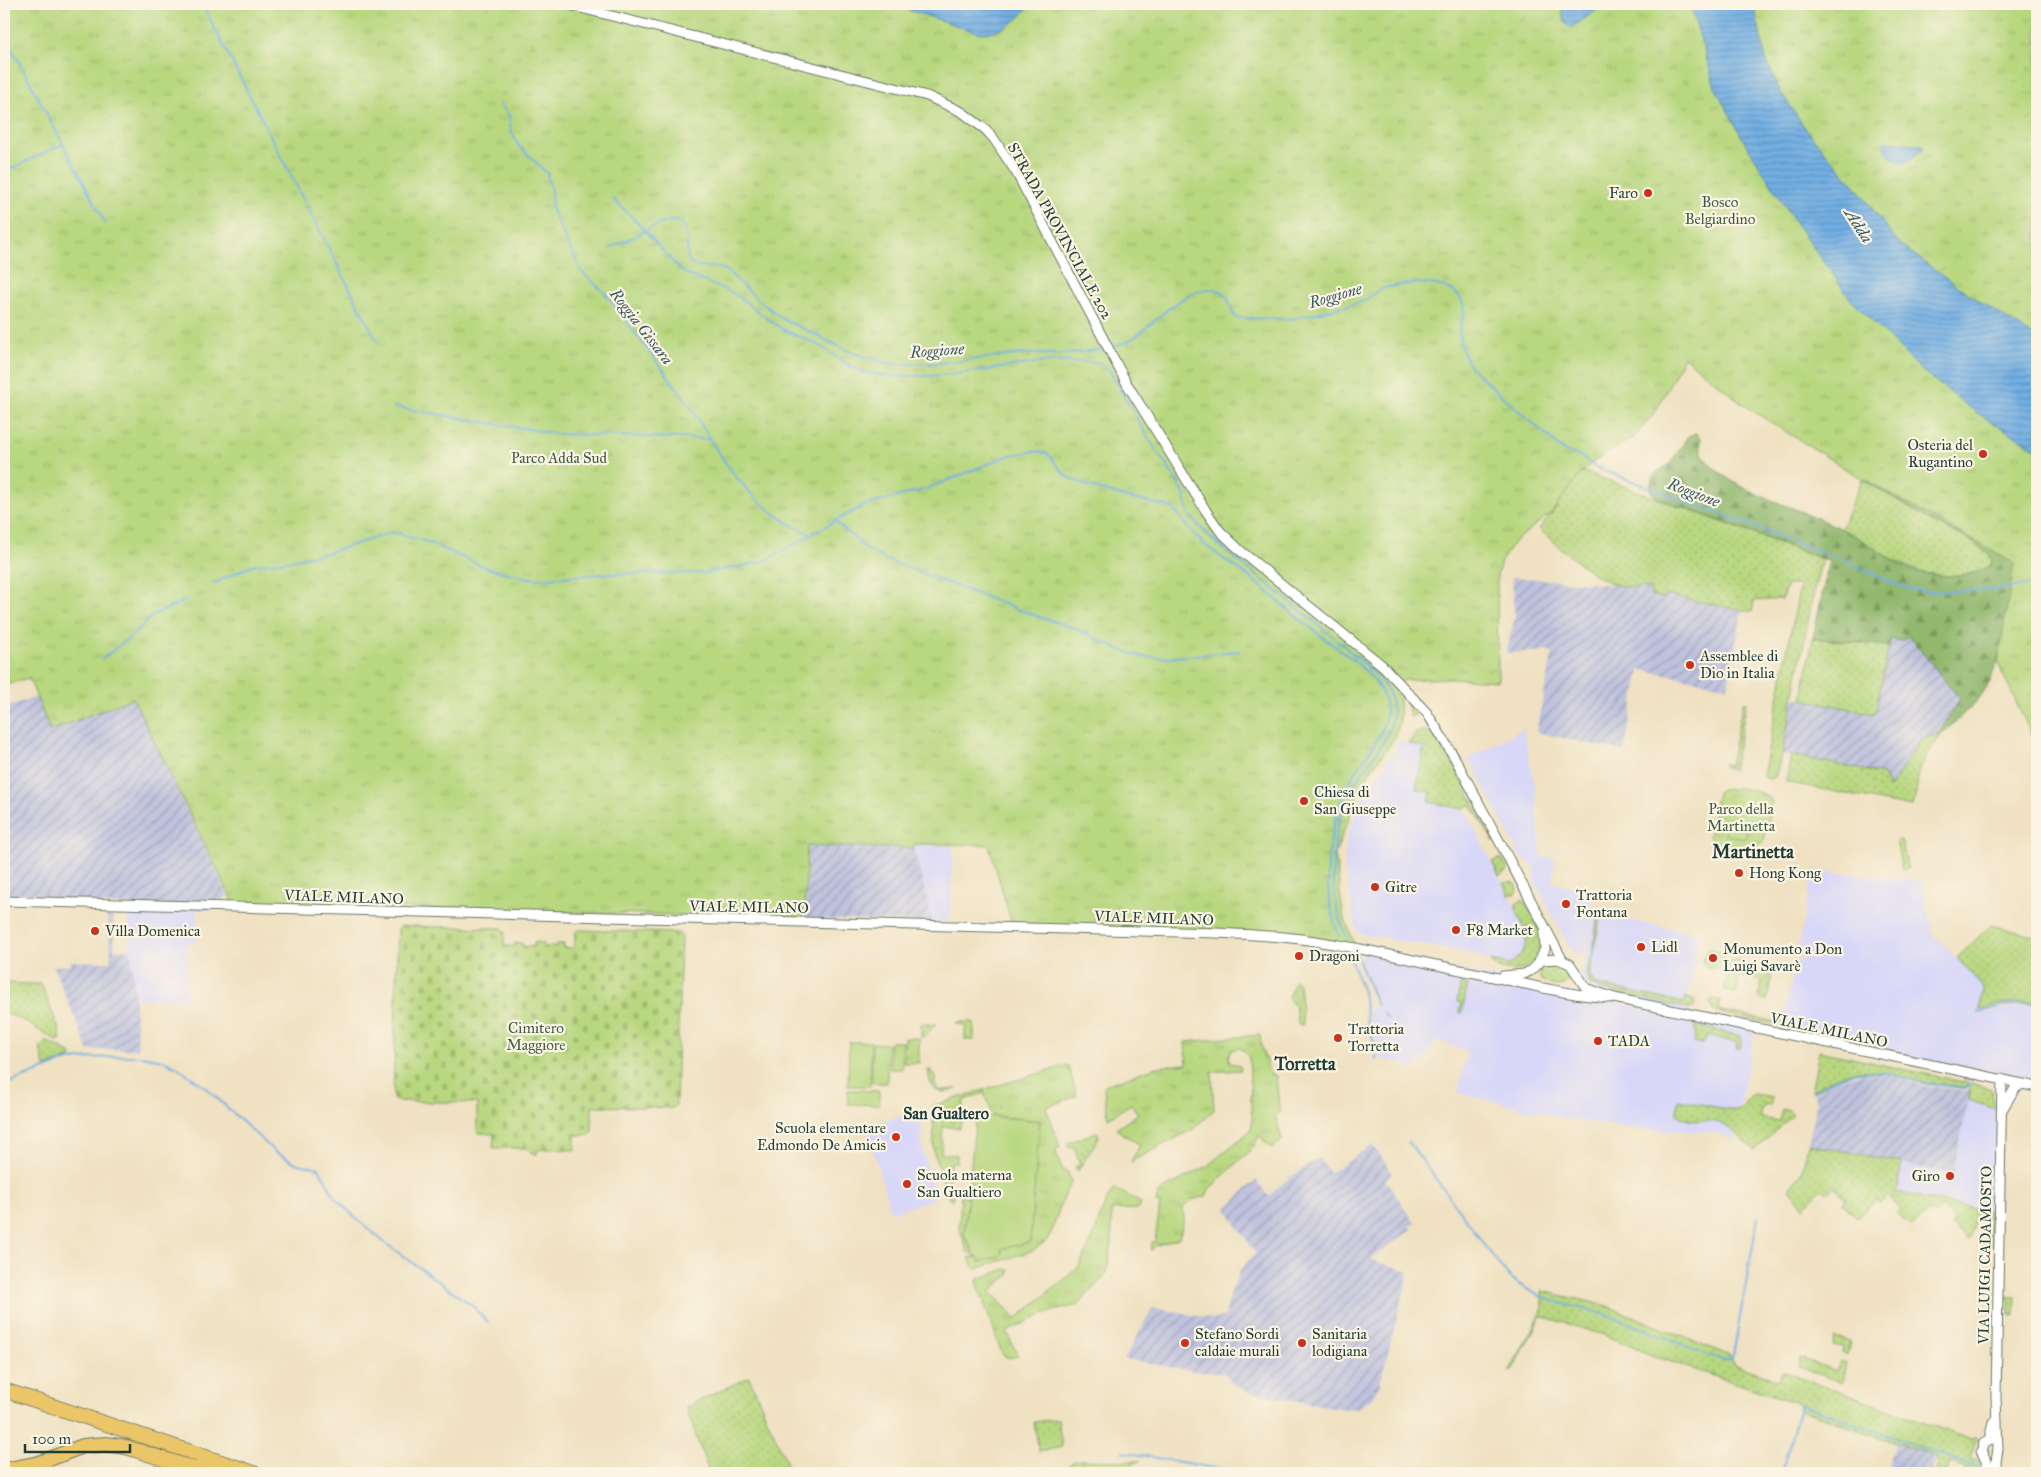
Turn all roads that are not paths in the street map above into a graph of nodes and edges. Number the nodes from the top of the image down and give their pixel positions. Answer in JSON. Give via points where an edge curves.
{"nodes":[{"id":1,"x":565,"y":4,"type":"edge"},
{"id":2,"x":4,"y":901,"type":"edge"},
{"id":3,"x":1542,"y":924,"type":"junction"},
{"id":4,"x":1562,"y":960,"type":"junction"},
{"id":5,"x":1538,"y":964,"type":"junction"},
{"id":6,"x":1577,"y":975,"type":"junction"},
{"id":7,"x":1490,"y":976,"type":"junction"},
{"id":8,"x":1544,"y":987,"type":"junction"},
{"id":9,"x":1558,"y":990,"type":"junction"},
{"id":10,"x":1614,"y":998,"type":"junction"},
{"id":11,"x":2002,"y":1079,"type":"junction"},
{"id":12,"x":2024,"y":1084,"type":"junction"},
{"id":13,"x":2037,"y":1087,"type":"edge"},
{"id":14,"x":2002,"y":1112,"type":"junction"},
{"id":15,"x":4,"y":1390,"type":"edge"},
{"id":16,"x":1996,"y":1397,"type":"junction"},
{"id":17,"x":4,"y":1399,"type":"edge"},
{"id":18,"x":1989,"y":1441,"type":"junction"},
{"id":19,"x":1997,"y":1450,"type":"junction"},
{"id":20,"x":1984,"y":1456,"type":"junction"},
{"id":21,"x":4,"y":1470,"type":"edge"},
{"id":22,"x":227,"y":1473,"type":"edge"},
{"id":23,"x":254,"y":1473,"type":"edge"},
{"id":24,"x":1992,"y":1473,"type":"edge"},
{"id":25,"x":1997,"y":1473,"type":"edge"}],
"edges":[{"from":1,"to":3,"type":"street","name":"STRADA PROVINCIALE 202","via":[[927,96],[962,112],[986,130],[1016,172],[1132,392],[1220,531],[1348,636],[1412,695],[1438,728]]},
{"from":2,"to":7,"type":"street","name":"VIALE MILANO","via":[[1210,933],[1302,940]]},
{"from":3,"to":4,"type":"street","name":"STRADA PROVINCIALE 202"},
{"from":3,"to":5,"type":"street","via":[[1545,944]]},
{"from":4,"to":5,"type":"street","name":"VIALE MILANO","via":[[1549,958]]},
{"from":4,"to":6,"type":"street","name":"VIALE MILANO","via":[[1570,964]]},
{"from":5,"to":7,"type":"street","name":"VIALE MILANO","via":[[1519,975]]},
{"from":5,"to":8,"type":"street","via":[[1535,977]]},
{"from":6,"to":9,"type":"street","via":[[1570,986]]},
{"from":6,"to":10,"type":"street","name":"VIALE MILANO","via":[[1586,988]]},
{"from":7,"to":8,"type":"street","name":"VIALE MILANO"},
{"from":8,"to":9,"type":"street","name":"VIALE MILANO"},
{"from":9,"to":10,"type":"street","name":"VIALE MILANO"},
{"from":10,"to":11,"type":"street","name":"VIALE MILANO"},
{"from":11,"to":12,"type":"street","name":"VIALE MILANO"},
{"from":11,"to":14,"type":"street","name":"VIA LUIGI CADAMOSTO"},
{"from":12,"to":13,"type":"street","name":"VIALE MILANO"},
{"from":12,"to":14,"type":"street","name":"VIA LUIGI CADAMOSTO","via":[[2015,1088]]},
{"from":14,"to":16,"type":"street","name":"VIA LUIGI CADAMOSTO"},
{"from":15,"to":23,"type":"highway"},
{"from":16,"to":18,"type":"street","name":"VIA LUIGI CADAMOSTO"},
{"from":16,"to":19,"type":"street","name":"VIA LUIGI CADAMOSTO"},
{"from":17,"to":22,"type":"highway"},
{"from":18,"to":19,"type":"street","via":[[1994,1442]]},
{"from":18,"to":20,"type":"street","via":[[1981,1448]]},
{"from":19,"to":20,"type":"street","via":[[1990,1458]]},
{"from":19,"to":25,"type":"street","name":"VIA LUIGI CADAMOSTO"},
{"from":20,"to":24,"type":"street"},
{"from":21,"to":22,"type":"highway","via":[[39,1462],[83,1446],[106,1444],[192,1468]]}]}
